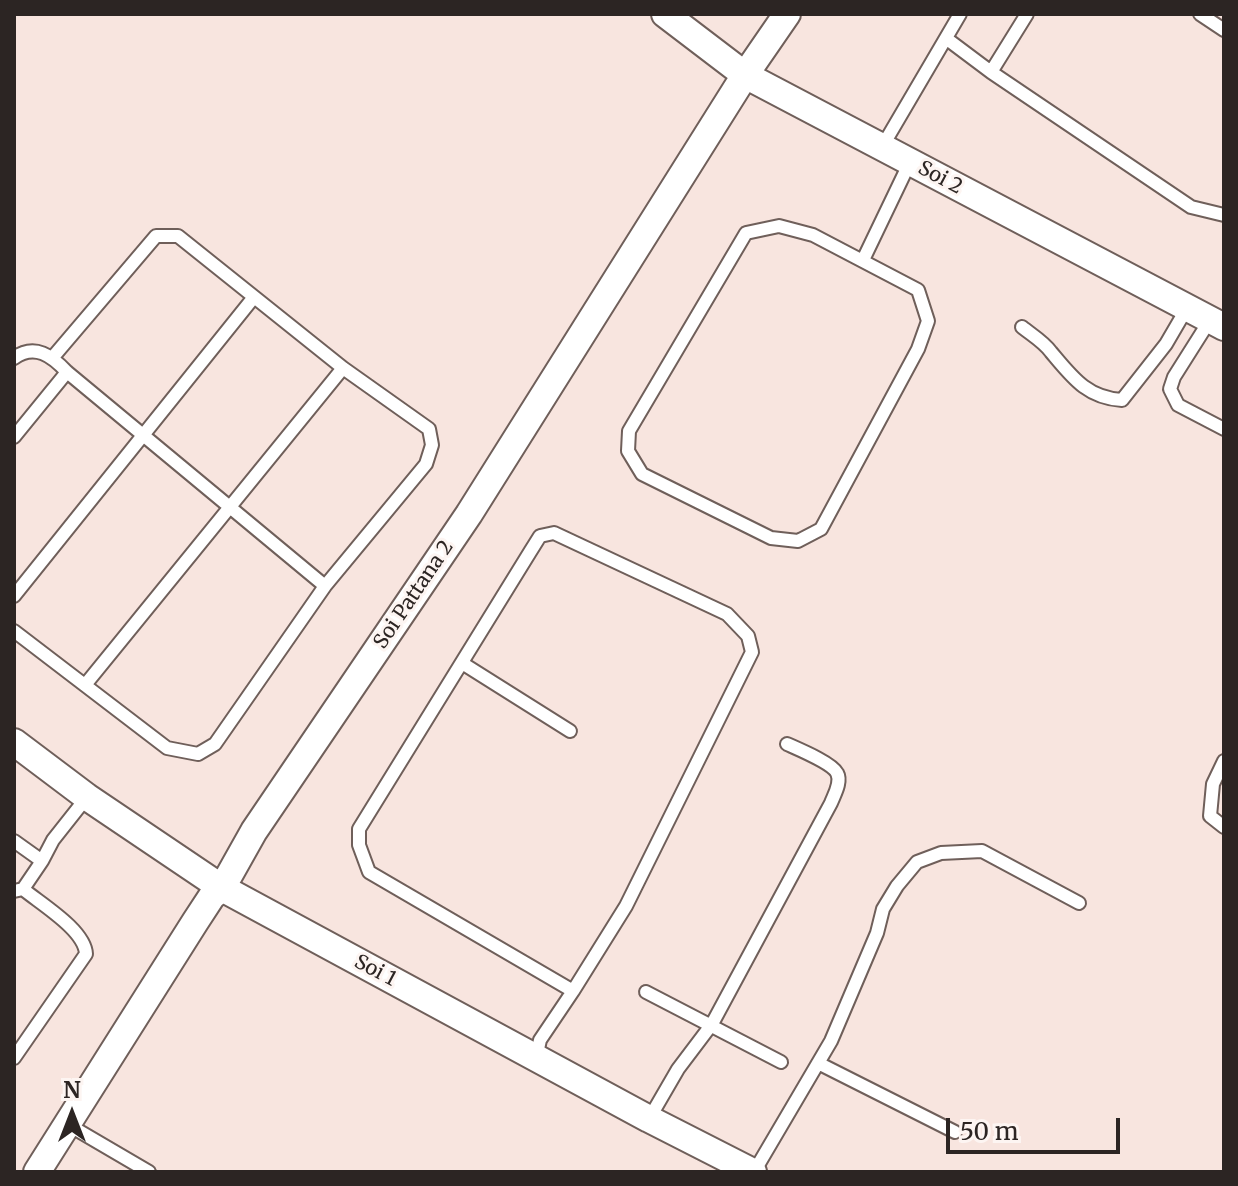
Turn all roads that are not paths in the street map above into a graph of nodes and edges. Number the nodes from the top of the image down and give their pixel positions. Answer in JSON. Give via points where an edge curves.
{"nodes":[{"id":1,"x":665,"y":14,"type":"edge"},
{"id":2,"x":787,"y":14,"type":"edge"},
{"id":3,"x":960,"y":14,"type":"edge"},
{"id":4,"x":1027,"y":14,"type":"edge"},
{"id":5,"x":1200,"y":14,"type":"edge"},
{"id":6,"x":1224,"y":30,"type":"edge"},
{"id":7,"x":947,"y":39,"type":"junction"},
{"id":8,"x":991,"y":72,"type":"junction"},
{"id":9,"x":745,"y":75,"type":"junction"},
{"id":10,"x":882,"y":147,"type":"junction"},
{"id":11,"x":910,"y":162,"type":"junction"},
{"id":12,"x":1224,"y":215,"type":"edge"},
{"id":13,"x":863,"y":260,"type":"junction"},
{"id":14,"x":254,"y":297,"type":"junction"},
{"id":15,"x":1207,"y":318,"type":"edge"},
{"id":16,"x":1022,"y":327,"type":"dead end"},
{"id":17,"x":53,"y":357,"type":"junction"},
{"id":18,"x":14,"y":358,"type":"edge"},
{"id":19,"x":343,"y":368,"type":"junction"},
{"id":20,"x":67,"y":372,"type":"junction"},
{"id":21,"x":1224,"y":429,"type":"edge"},
{"id":22,"x":143,"y":433,"type":"junction"},
{"id":23,"x":14,"y":437,"type":"edge"},
{"id":24,"x":230,"y":506,"type":"junction"},
{"id":25,"x":325,"y":586,"type":"junction"},
{"id":26,"x":14,"y":596,"type":"edge"},
{"id":27,"x":14,"y":631,"type":"edge"},
{"id":28,"x":462,"y":663,"type":"junction"},
{"id":29,"x":85,"y":685,"type":"junction"},
{"id":30,"x":570,"y":731,"type":"dead end"},
{"id":31,"x":14,"y":742,"type":"edge"},
{"id":32,"x":787,"y":744,"type":"dead end"},
{"id":33,"x":1224,"y":761,"type":"edge"},
{"id":34,"x":87,"y":797,"type":"junction"},
{"id":35,"x":1224,"y":827,"type":"edge"},
{"id":36,"x":14,"y":841,"type":"edge"},
{"id":37,"x":42,"y":861,"type":"junction"},
{"id":38,"x":222,"y":888,"type":"junction"},
{"id":39,"x":18,"y":890,"type":"edge"},
{"id":40,"x":1079,"y":903,"type":"dead end"},
{"id":41,"x":573,"y":991,"type":"junction"},
{"id":42,"x":646,"y":992,"type":"dead end"},
{"id":43,"x":712,"y":1024,"type":"junction"},
{"id":44,"x":14,"y":1058,"type":"edge"},
{"id":45,"x":536,"y":1058,"type":"junction"},
{"id":46,"x":781,"y":1062,"type":"dead end"},
{"id":47,"x":818,"y":1063,"type":"junction"},
{"id":48,"x":649,"y":1119,"type":"junction"},
{"id":49,"x":67,"y":1124,"type":"junction"},
{"id":50,"x":955,"y":1132,"type":"dead end"},
{"id":51,"x":37,"y":1172,"type":"edge"},
{"id":52,"x":149,"y":1172,"type":"edge"},
{"id":53,"x":753,"y":1172,"type":"edge"}],
"edges":[{"from":1,"to":9,"type":"street","name":"Soi 2"},
{"from":2,"to":9,"type":"street","name":"Soi Pattana 2"},
{"from":3,"to":7,"type":"lane"},
{"from":4,"to":8,"type":"lane"},
{"from":5,"to":6,"type":"lane"},
{"from":7,"to":8,"type":"lane"},
{"from":7,"to":10,"type":"lane"},
{"from":8,"to":12,"type":"lane","via":[[1191,207]]},
{"from":9,"to":10,"type":"street","name":"Soi 2"},
{"from":9,"to":38,"type":"street","name":"Soi Pattana 2","via":[[469,514],[254,831]]},
{"from":10,"to":11,"type":"street","name":"Soi 2"},
{"from":11,"to":13,"type":"lane"},
{"from":11,"to":15,"type":"street","name":"Soi 2"},
{"from":13,"to":13,"type":"lane","via":[[813,235],[779,226],[746,233],[629,431],[628,451],[642,474],[771,538],[798,541],[821,529],[928,321],[918,290]]},
{"from":14,"to":17,"type":"lane","via":[[178,236],[156,236]]},
{"from":14,"to":19,"type":"lane"},
{"from":14,"to":22,"type":"lane"},
{"from":15,"to":16,"type":"lane","via":[[1166,344],[1122,400],[1084,389]]},
{"from":15,"to":21,"type":"lane","via":[[1170,389],[1178,405]]},
{"from":17,"to":18,"type":"lane","via":[[32,350]]},
{"from":17,"to":20,"type":"lane"},
{"from":19,"to":24,"type":"lane"},
{"from":19,"to":25,"type":"lane","via":[[429,429],[432,445],[426,464]]},
{"from":20,"to":22,"type":"lane"},
{"from":20,"to":23,"type":"lane"},
{"from":22,"to":24,"type":"lane"},
{"from":22,"to":26,"type":"lane"},
{"from":24,"to":25,"type":"lane"},
{"from":24,"to":29,"type":"lane"},
{"from":25,"to":29,"type":"lane","via":[[215,744],[198,754],[167,748]]},
{"from":27,"to":29,"type":"lane"},
{"from":28,"to":30,"type":"lane"},
{"from":28,"to":41,"type":"lane","via":[[359,829],[359,845],[369,872]]},
{"from":28,"to":41,"type":"lane","via":[[540,536],[554,533],[727,614],[748,636],[752,652],[626,906]]},
{"from":31,"to":34,"type":"street","name":"Soi 1"},
{"from":32,"to":43,"type":"lane","via":[[831,766],[839,783]]},
{"from":33,"to":35,"type":"lane","via":[[1213,784],[1210,816]]},
{"from":34,"to":37,"type":"lane"},
{"from":34,"to":38,"type":"street","name":"Soi 1"},
{"from":36,"to":37,"type":"lane"},
{"from":37,"to":39,"type":"lane"},
{"from":38,"to":45,"type":"street","name":"Soi 1"},
{"from":38,"to":49,"type":"street","name":"Soi Pattana 2"},
{"from":39,"to":44,"type":"lane","via":[[79,934],[86,954]]},
{"from":40,"to":47,"type":"lane","via":[[982,851],[941,853],[917,862],[883,909]]},
{"from":41,"to":45,"type":"lane","via":[[540,1040]]},
{"from":42,"to":43,"type":"lane"},
{"from":43,"to":46,"type":"lane"},
{"from":43,"to":48,"type":"lane"},
{"from":45,"to":48,"type":"street","name":"Soi 1"},
{"from":47,"to":50,"type":"lane"},
{"from":47,"to":53,"type":"lane"},
{"from":48,"to":53,"type":"street","name":"Soi 1"},
{"from":49,"to":51,"type":"street","name":"Soi Pattana 2"},
{"from":49,"to":52,"type":"lane"}]}
